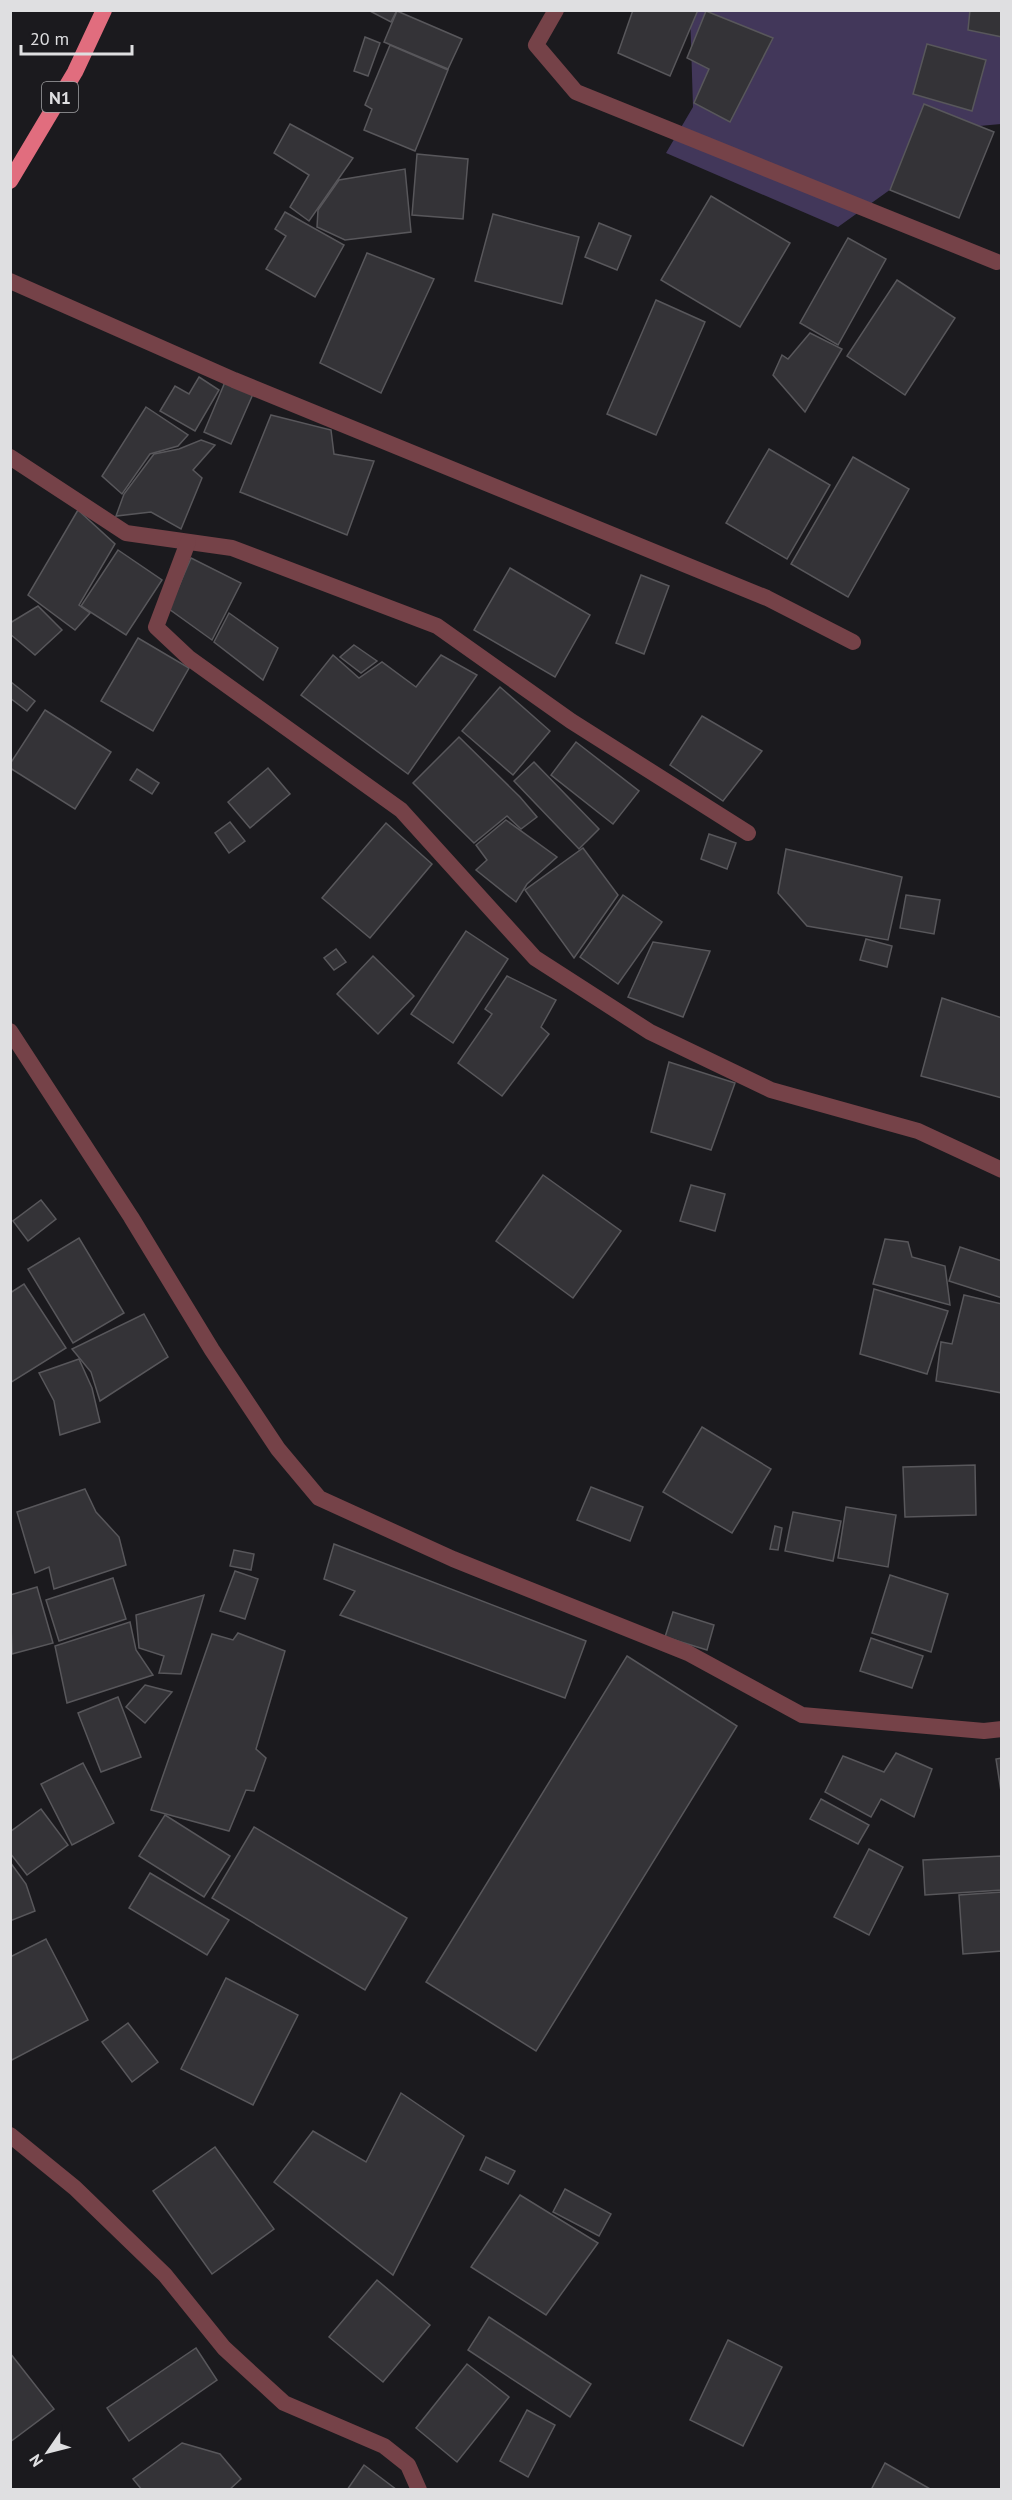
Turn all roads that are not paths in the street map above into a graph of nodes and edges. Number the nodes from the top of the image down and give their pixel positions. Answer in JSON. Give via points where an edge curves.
{"nodes":[{"id":1,"x":104,"y":10,"type":"edge"},
{"id":2,"x":556,"y":10,"type":"edge"},
{"id":3,"x":10,"y":181,"type":"edge"},
{"id":4,"x":997,"y":262,"type":"dead end"},
{"id":5,"x":10,"y":280,"type":"edge"},
{"id":6,"x":10,"y":457,"type":"edge"},
{"id":7,"x":188,"y":542,"type":"junction"},
{"id":8,"x":854,"y":642,"type":"dead end"},
{"id":9,"x":748,"y":833,"type":"dead end"},
{"id":10,"x":10,"y":1031,"type":"edge"},
{"id":11,"x":1002,"y":1170,"type":"edge"},
{"id":12,"x":1002,"y":1730,"type":"edge"},
{"id":13,"x":10,"y":2135,"type":"edge"},
{"id":14,"x":418,"y":2490,"type":"edge"}],
"edges":[{"from":1,"to":3,"type":"highway","number":"N1","via":[[75,72]]},
{"from":2,"to":4,"type":"street","via":[[536,45],[576,92]]},
{"from":5,"to":8,"type":"street","via":[[234,380],[766,598]]},
{"from":6,"to":7,"type":"street","via":[[126,533]]},
{"from":7,"to":9,"type":"street","via":[[231,548],[437,626],[571,721]]},
{"from":7,"to":11,"type":"street","via":[[156,627],[189,658],[401,810],[535,958],[650,1032],[771,1090],[918,1131]]},
{"from":10,"to":12,"type":"street","via":[[212,1350],[278,1449],[319,1498],[453,1559],[688,1653],[802,1715]]},
{"from":13,"to":14,"type":"street","via":[[75,2188],[165,2275],[225,2348],[284,2403],[384,2446],[408,2465]]}]}
